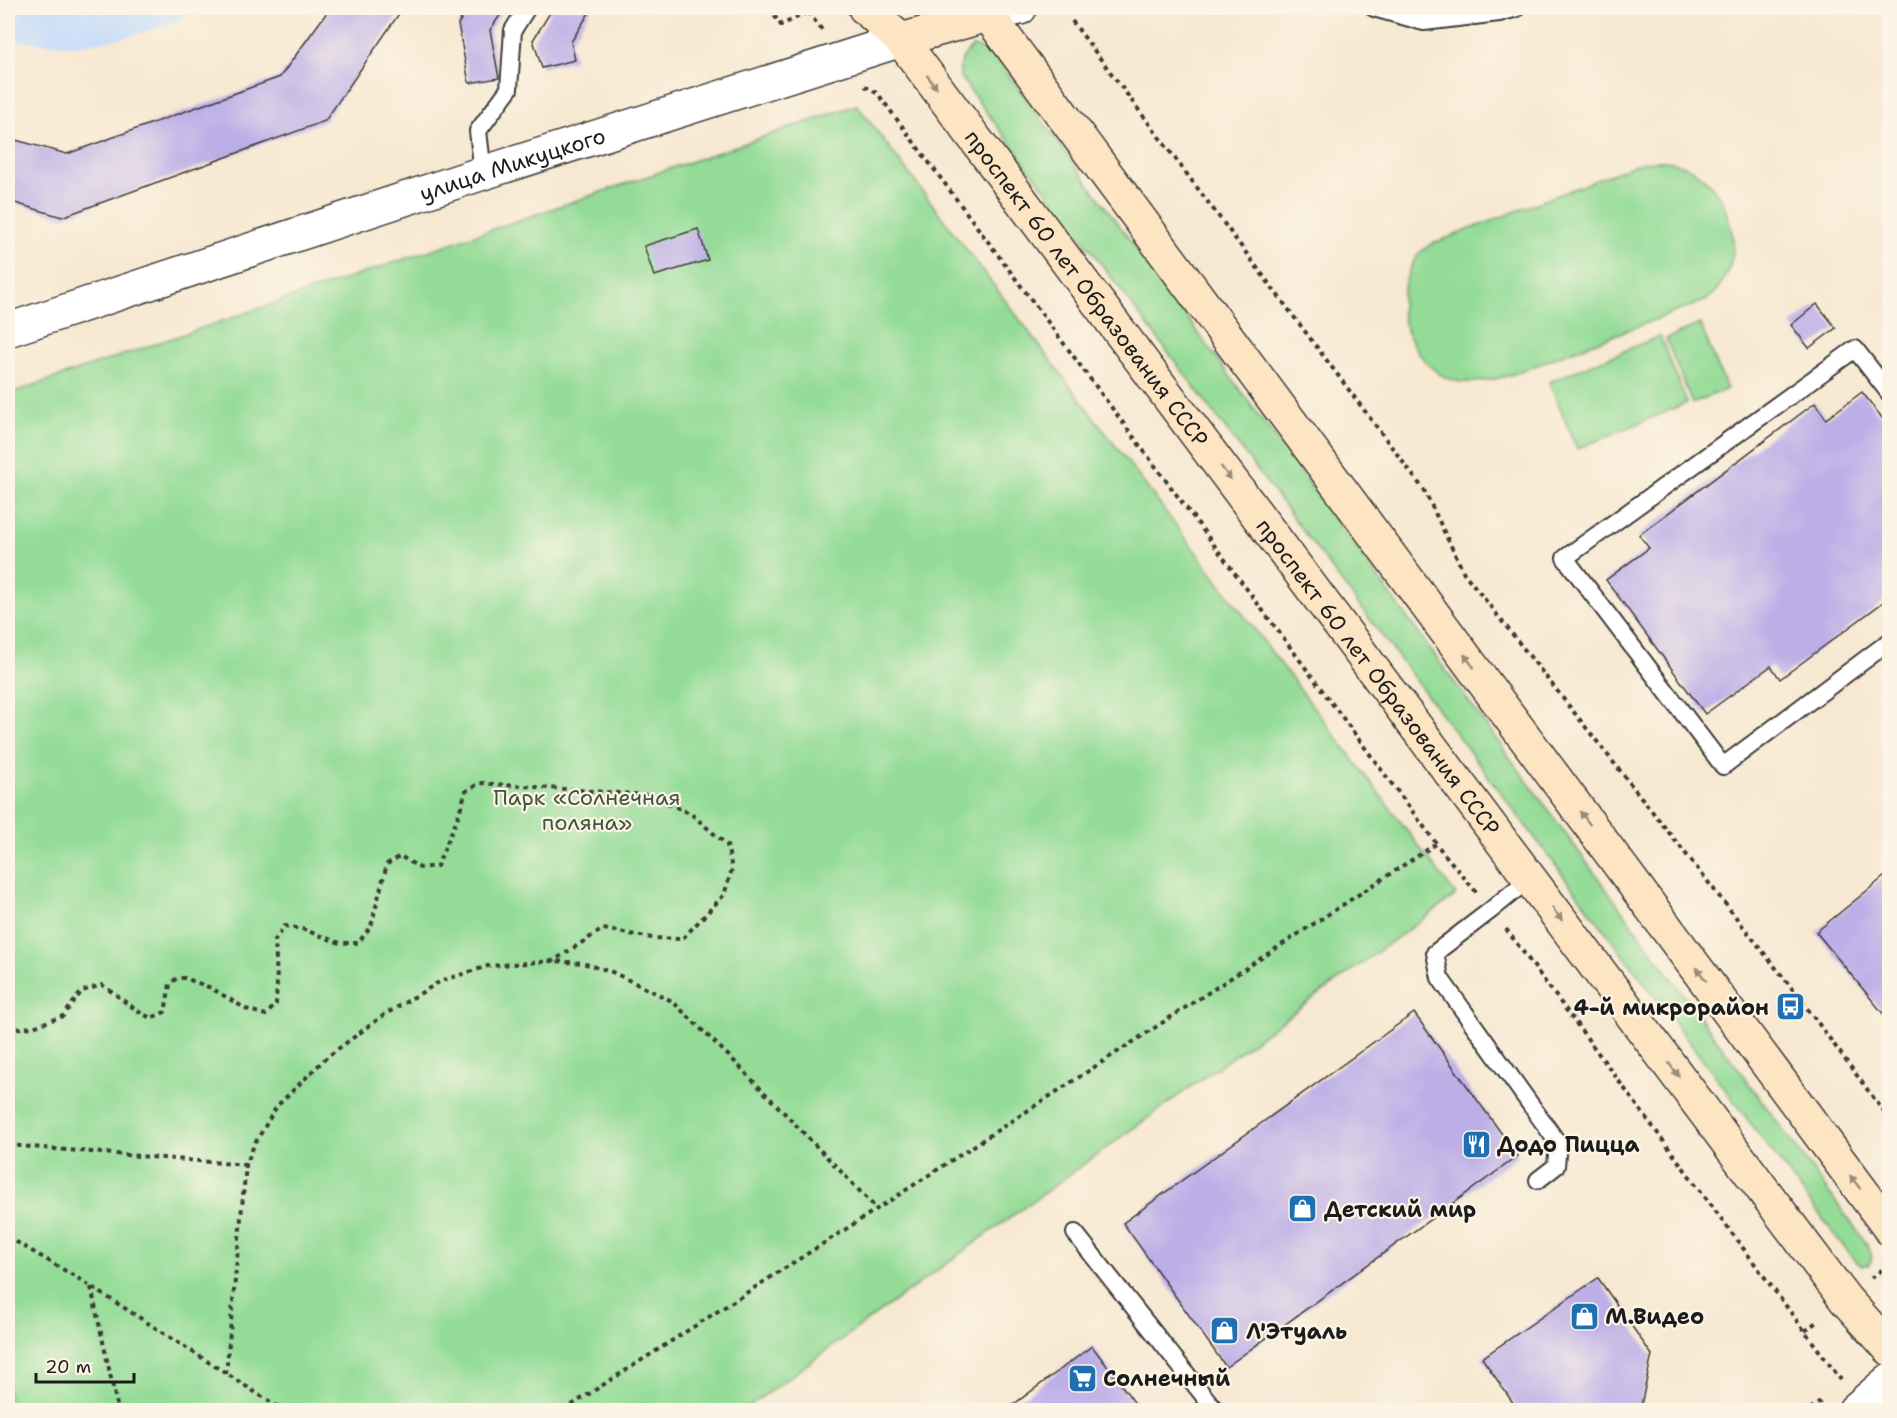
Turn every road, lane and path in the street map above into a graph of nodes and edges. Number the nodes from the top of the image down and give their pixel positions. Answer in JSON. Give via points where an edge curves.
{"nodes":[{"id":1,"x":527,"y":8,"type":"edge"},
{"id":2,"x":769,"y":8,"type":"edge"},
{"id":3,"x":817,"y":8,"type":"edge"},
{"id":4,"x":865,"y":8,"type":"edge"},
{"id":5,"x":1020,"y":8,"type":"edge"},
{"id":6,"x":1374,"y":8,"type":"edge"},
{"id":7,"x":1518,"y":8,"type":"edge"},
{"id":8,"x":986,"y":11,"type":"edge"},
{"id":9,"x":808,"y":12,"type":"junction"},
{"id":10,"x":1072,"y":21,"type":"dead end"},
{"id":11,"x":822,"y":31,"type":"dead end"},
{"id":12,"x":901,"y":40,"type":"junction"},
{"id":13,"x":865,"y":85,"type":"dead end"},
{"id":14,"x":483,"y":174,"type":"junction"},
{"id":15,"x":8,"y":330,"type":"edge"},
{"id":16,"x":1890,"y":394,"type":"edge"},
{"id":17,"x":1890,"y":641,"type":"edge"},
{"id":18,"x":1436,"y":844,"type":"junction"},
{"id":19,"x":1530,"y":878,"type":"junction"},
{"id":20,"x":1491,"y":910,"type":"junction"},
{"id":21,"x":553,"y":961,"type":"junction"},
{"id":22,"x":8,"y":1029,"type":"edge"},
{"id":23,"x":1890,"y":1120,"type":"edge"},
{"id":24,"x":8,"y":1144,"type":"edge"},
{"id":25,"x":246,"y":1166,"type":"junction"},
{"id":26,"x":1538,"y":1180,"type":"dead end"},
{"id":27,"x":877,"y":1209,"type":"junction"},
{"id":28,"x":1890,"y":1229,"type":"edge"},
{"id":29,"x":1076,"y":1233,"type":"dead end"},
{"id":30,"x":8,"y":1237,"type":"edge"},
{"id":31,"x":1887,"y":1266,"type":"dead end"},
{"id":32,"x":1869,"y":1281,"type":"dead end"},
{"id":33,"x":91,"y":1287,"type":"junction"},
{"id":34,"x":1827,"y":1314,"type":"dead end"},
{"id":35,"x":1805,"y":1331,"type":"junction"},
{"id":36,"x":1890,"y":1349,"type":"edge"},
{"id":37,"x":226,"y":1374,"type":"junction"},
{"id":38,"x":1890,"y":1380,"type":"edge"},
{"id":39,"x":1849,"y":1396,"type":"edge"},
{"id":40,"x":118,"y":1410,"type":"edge"},
{"id":41,"x":283,"y":1410,"type":"edge"},
{"id":42,"x":564,"y":1410,"type":"edge"},
{"id":43,"x":1215,"y":1410,"type":"edge"}],
"edges":[{"from":1,"to":14,"type":"lane","via":[[513,30],[509,89],[478,131]]},
{"from":2,"to":9,"type":"path","via":[[781,25]]},
{"from":3,"to":9,"type":"path"},
{"from":4,"to":12,"type":"main road","name":"проспект 60 лет Образования СССР"},
{"from":5,"to":8,"type":"street","name":"улица Микуцкого"},
{"from":6,"to":7,"type":"lane","via":[[1424,22]]},
{"from":8,"to":12,"type":"main road","name":"улица Микуцкого"},
{"from":28,"to":8,"type":"main road","one_way":true},
{"from":9,"to":11,"type":"path"},
{"from":10,"to":23,"type":"path","via":[[1424,490],[1464,573],[1798,996]]},
{"from":12,"to":14,"type":"street","name":"улица Микуцкого"},
{"from":12,"to":19,"type":"main road","name":"проспект 60 лет Образования СССР","one_way":true},
{"from":13,"to":18,"type":"path","via":[[878,94]]},
{"from":14,"to":15,"type":"street","name":"улица Микуцкого"},
{"from":16,"to":17,"type":"lane","via":[[1855,349],[1565,558],[1724,766]]},
{"from":18,"to":20,"type":"path"},
{"from":18,"to":27,"type":"path"},
{"from":19,"to":20,"type":"lane"},
{"from":19,"to":36,"type":"main road","name":"проспект 60 лет Образования СССР","one_way":true,"via":[[1845,1299]]},
{"from":20,"to":26,"type":"lane","via":[[1435,953],[1440,978],[1558,1143],[1556,1166]]},
{"from":20,"to":35,"type":"path"},
{"from":21,"to":22,"type":"path","via":[[603,929],[682,939],[724,895],[732,869],[727,845],[690,813],[648,795],[480,783],[466,791],[437,866],[420,868],[400,856],[387,864],[371,926],[358,943],[340,943],[285,927],[275,940],[276,1004],[266,1015],[246,1009],[211,988],[177,978],[170,984],[165,1012],[151,1018],[136,1012],[102,985],[82,991],[63,1016],[33,1027]]},
{"from":21,"to":25,"type":"path","via":[[488,966],[469,972],[441,981],[384,1015],[327,1057],[277,1106]]},
{"from":21,"to":27,"type":"path","via":[[582,963],[610,971],[672,1001]]},
{"from":24,"to":25,"type":"path"},
{"from":25,"to":37,"type":"path"},
{"from":27,"to":42,"type":"path"},
{"from":29,"to":43,"type":"lane"},
{"from":30,"to":33,"type":"path"},
{"from":31,"to":32,"type":"path"},
{"from":33,"to":37,"type":"path"},
{"from":33,"to":40,"type":"path"},
{"from":34,"to":35,"type":"path"},
{"from":35,"to":39,"type":"path"},
{"from":37,"to":41,"type":"path"},
{"from":38,"to":39,"type":"street"}]}
